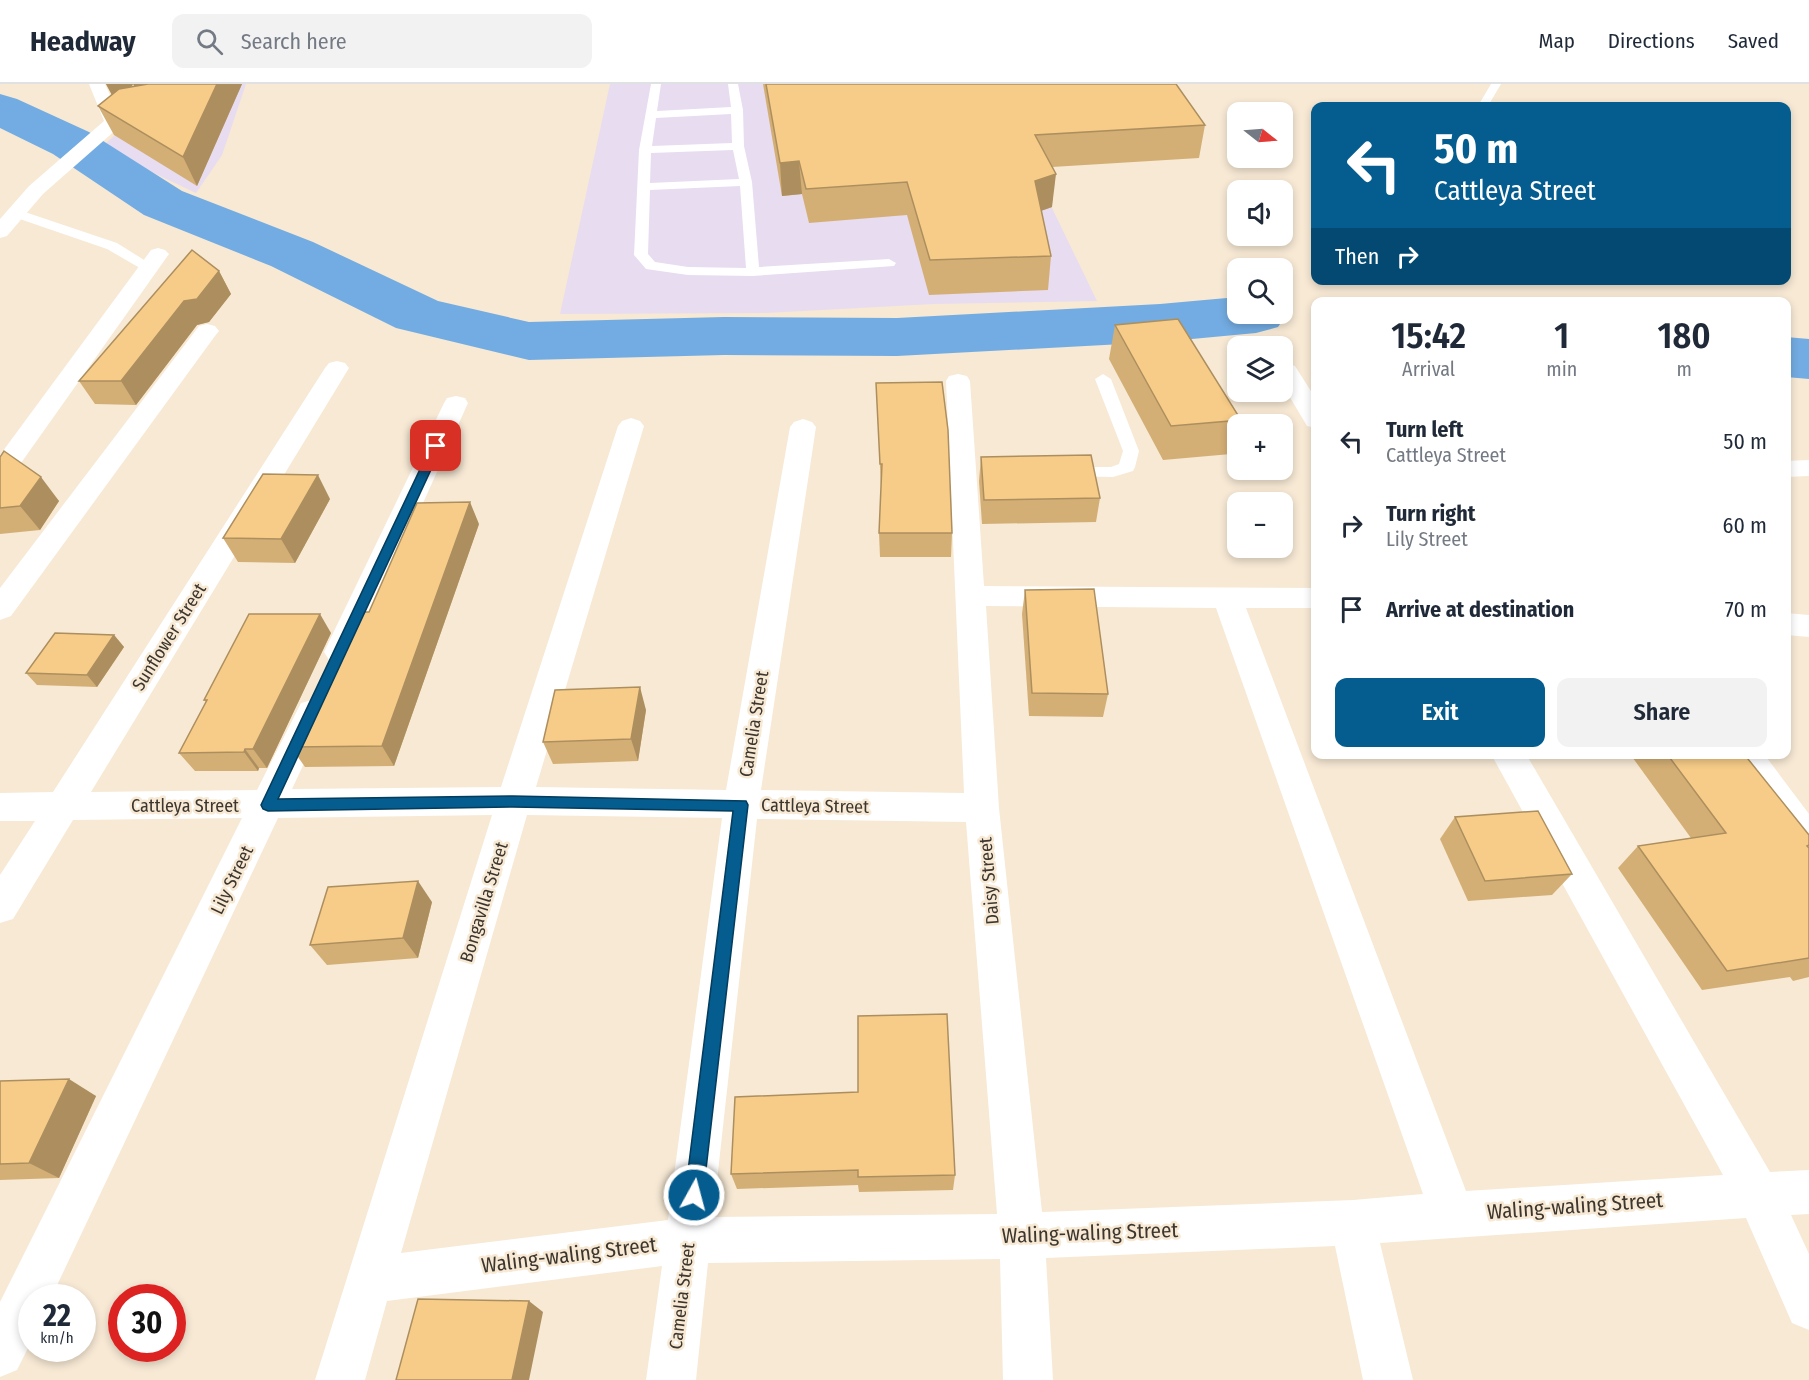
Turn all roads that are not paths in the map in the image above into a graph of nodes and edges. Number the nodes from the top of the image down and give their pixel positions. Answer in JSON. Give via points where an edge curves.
{"nodes":[{"id":1,"x":97,"y":84,"type":"edge"},
{"id":2,"x":142,"y":84,"type":"edge"},
{"id":3,"x":656,"y":84,"type":"edge"},
{"id":4,"x":733,"y":84,"type":"edge"},
{"id":5,"x":1496,"y":84,"type":"edge"},
{"id":6,"x":1485,"y":102,"type":"edge"},
{"id":7,"x":737,"y":110,"type":"junction"},
{"id":8,"x":651,"y":115,"type":"junction"},
{"id":9,"x":110,"y":122,"type":"junction"},
{"id":10,"x":738,"y":146,"type":"junction"},
{"id":11,"x":645,"y":150,"type":"junction"},
{"id":12,"x":746,"y":182,"type":"junction"},
{"id":13,"x":644,"y":187,"type":"junction"},
{"id":14,"x":16,"y":213,"type":"junction"},
{"id":15,"x":0,"y":232,"type":"edge"},
{"id":16,"x":154,"y":261,"type":"joint"},
{"id":17,"x":889,"y":263,"type":"dead end"},
{"id":18,"x":753,"y":272,"type":"junction"},
{"id":19,"x":207,"y":331,"type":"dead end"},
{"id":20,"x":337,"y":368,"type":"dead end"},
{"id":21,"x":1102,"y":379,"type":"dead end"},
{"id":22,"x":958,"y":381,"type":"dead end"},
{"id":23,"x":1293,"y":381,"type":"edge"},
{"id":24,"x":456,"y":403,"type":"dead end"},
{"id":25,"x":1311,"y":412,"type":"edge"},
{"id":26,"x":631,"y":426,"type":"dead end"},
{"id":27,"x":803,"y":427,"type":"dead end"},
{"id":28,"x":1809,"y":468,"type":"edge"},
{"id":29,"x":1791,"y":469,"type":"edge"},
{"id":30,"x":1056,"y":472,"type":"edge"},
{"id":31,"x":0,"y":474,"type":"edge"},
{"id":32,"x":969,"y":596,"type":"junction"},
{"id":33,"x":1227,"y":598,"type":"junction"},
{"id":34,"x":1311,"y":598,"type":"edge"},
{"id":35,"x":0,"y":609,"type":"edge"},
{"id":36,"x":1791,"y":624,"type":"edge"},
{"id":37,"x":1809,"y":626,"type":"edge"},
{"id":38,"x":1511,"y":759,"type":"edge"},
{"id":39,"x":1749,"y":759,"type":"edge"},
{"id":40,"x":513,"y":801,"type":"junction"},
{"id":41,"x":268,"y":805,"type":"junction"},
{"id":42,"x":741,"y":805,"type":"junction"},
{"id":43,"x":0,"y":807,"type":"edge"},
{"id":44,"x":62,"y":807,"type":"junction"},
{"id":45,"x":982,"y":808,"type":"junction"},
{"id":46,"x":1809,"y":841,"type":"edge"},
{"id":47,"x":0,"y":907,"type":"edge"},
{"id":48,"x":1809,"y":1192,"type":"edge"},
{"id":49,"x":1758,"y":1195,"type":"junction"},
{"id":50,"x":1452,"y":1214,"type":"junction"},
{"id":51,"x":1353,"y":1223,"type":"junction"},
{"id":52,"x":1022,"y":1236,"type":"junction"},
{"id":53,"x":689,"y":1240,"type":"junction"},
{"id":54,"x":372,"y":1280,"type":"junction"},
{"id":55,"x":1809,"y":1306,"type":"edge"},
{"id":56,"x":0,"y":1353,"type":"edge"},
{"id":57,"x":340,"y":1380,"type":"edge"},
{"id":58,"x":671,"y":1380,"type":"edge"},
{"id":59,"x":1028,"y":1380,"type":"edge"},
{"id":60,"x":1388,"y":1380,"type":"edge"}],
"edges":[{"from":1,"to":9,"type":"street"},
{"from":2,"to":9,"type":"street","via":[[134,110]]},
{"from":3,"to":8,"type":"lane"},
{"from":4,"to":7,"type":"lane"},
{"from":5,"to":6,"type":"lane"},
{"from":7,"to":8,"type":"lane"},
{"from":7,"to":10,"type":"lane"},
{"from":8,"to":11,"type":"lane"},
{"from":9,"to":14,"type":"street"},
{"from":10,"to":11,"type":"lane"},
{"from":10,"to":12,"type":"lane"},
{"from":11,"to":13,"type":"lane"},
{"from":12,"to":13,"type":"lane"},
{"from":12,"to":18,"type":"lane"},
{"from":13,"to":18,"type":"lane","via":[[641,255],[651,266]]},
{"from":14,"to":15,"type":"street"},
{"from":14,"to":16,"type":"lane"},
{"from":16,"to":31,"type":"street"},
{"from":17,"to":18,"type":"lane"},
{"from":19,"to":35,"type":"street"},
{"from":20,"to":44,"type":"street","name":"Sunflower Street"},
{"from":21,"to":30,"type":"lane","via":[[1131,451],[1127,467],[1113,472]]},
{"from":22,"to":32,"type":"street","name":"Daisy Street","via":[[970,471]]},
{"from":23,"to":25,"type":"street"},
{"from":24,"to":41,"type":"street","name":"Lily Street"},
{"from":26,"to":40,"type":"street","name":"Bongavilla Street"},
{"from":27,"to":42,"type":"street","name":"Camelia Street"},
{"from":28,"to":29,"type":"street"},
{"from":32,"to":33,"type":"street"},
{"from":32,"to":45,"type":"street","name":"Daisy Street"},
{"from":33,"to":34,"type":"street"},
{"from":33,"to":50,"type":"street"},
{"from":36,"to":37,"type":"street"},
{"from":38,"to":49,"type":"street"},
{"from":39,"to":46,"type":"street"},
{"from":40,"to":41,"type":"street","name":"Cattleya Street"},
{"from":40,"to":42,"type":"street","name":"Cattleya Street"},
{"from":40,"to":54,"type":"street","name":"Bongavilla Street"},
{"from":41,"to":44,"type":"street","name":"Cattleya Street"},
{"from":41,"to":56,"type":"street","name":"Lily Street"},
{"from":42,"to":45,"type":"street","name":"Cattleya Street"},
{"from":42,"to":53,"type":"street","name":"Camelia Street"},
{"from":43,"to":44,"type":"street","name":"Cattleya Street"},
{"from":44,"to":47,"type":"street","name":"Sunflower Street"},
{"from":45,"to":52,"type":"street","name":"Daisy Street"},
{"from":48,"to":49,"type":"street","name":"Waling-waling Street"},
{"from":49,"to":50,"type":"street","name":"Waling-waling Street"},
{"from":49,"to":55,"type":"street"},
{"from":50,"to":51,"type":"street","name":"Waling-waling Street"},
{"from":51,"to":52,"type":"street","name":"Waling-waling Street"},
{"from":51,"to":60,"type":"street"},
{"from":52,"to":53,"type":"street","name":"Waling-waling Street"},
{"from":52,"to":59,"type":"street","name":"Daisy Street"},
{"from":53,"to":54,"type":"street","name":"Waling-waling Street"},
{"from":53,"to":58,"type":"street","name":"Camelia Street"},
{"from":54,"to":57,"type":"street","name":"Bongavilla Street"}]}
